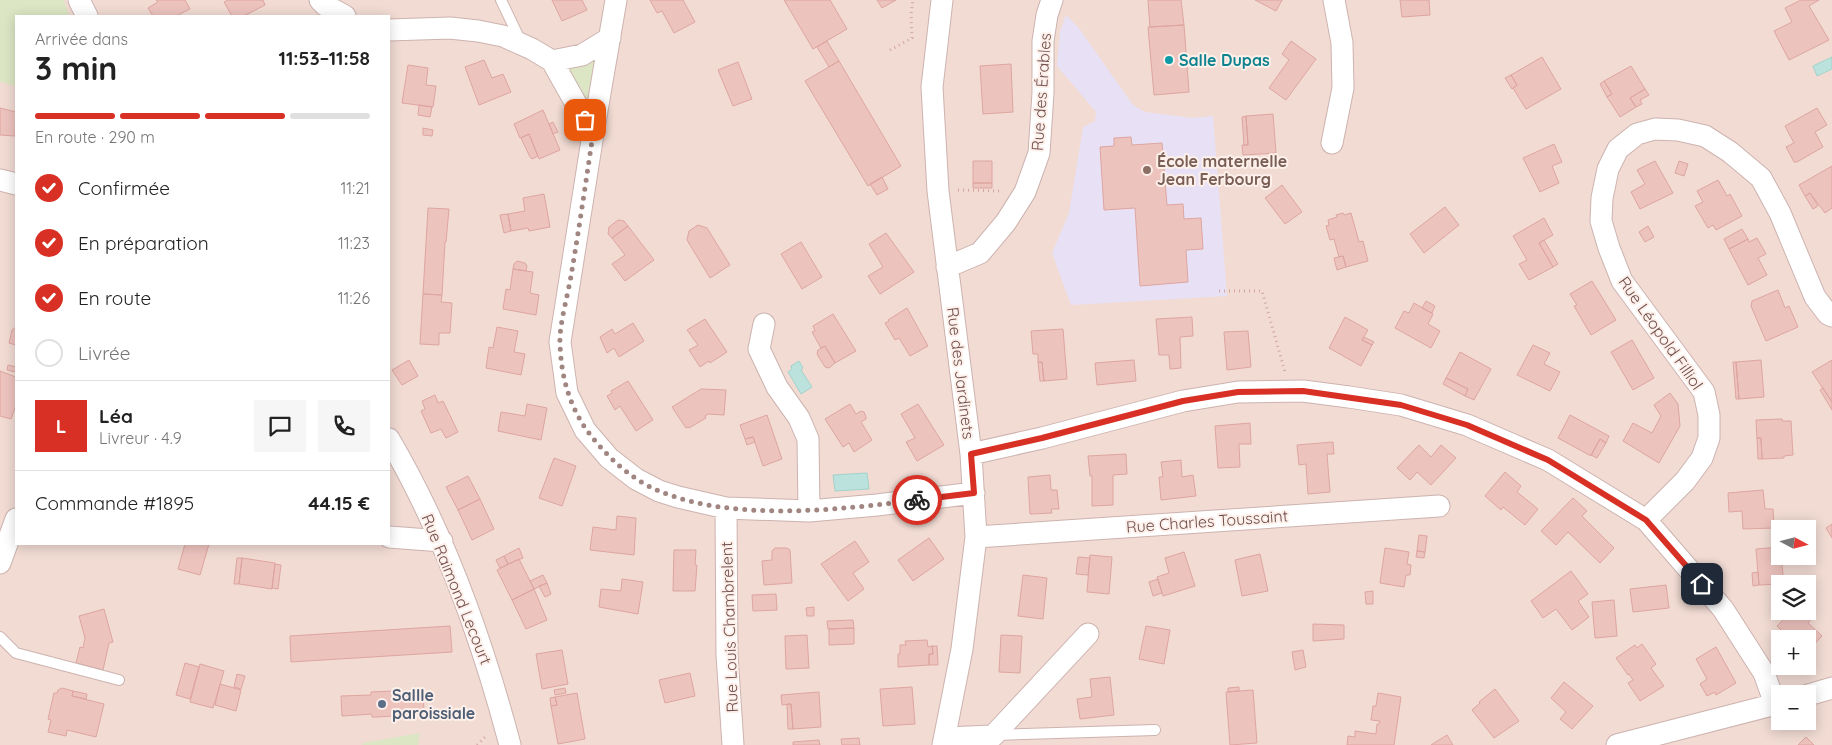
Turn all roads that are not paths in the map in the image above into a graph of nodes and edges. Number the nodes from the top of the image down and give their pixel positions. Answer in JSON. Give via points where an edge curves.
{"nodes":[{"id":1,"x":320,"y":0,"type":"edge"},
{"id":2,"x":501,"y":0,"type":"edge"},
{"id":3,"x":616,"y":0,"type":"edge"},
{"id":4,"x":942,"y":0,"type":"edge"},
{"id":5,"x":1052,"y":0,"type":"edge"},
{"id":6,"x":1334,"y":0,"type":"edge"},
{"id":7,"x":343,"y":15,"type":"edge"},
{"id":8,"x":390,"y":30,"type":"edge"},
{"id":9,"x":610,"y":38,"type":"junction"},
{"id":10,"x":522,"y":45,"type":"junction"},
{"id":11,"x":552,"y":61,"type":"junction"},
{"id":12,"x":593,"y":134,"type":"junction"},
{"id":13,"x":1332,"y":143,"type":"dead end"},
{"id":14,"x":0,"y":180,"type":"edge"},
{"id":15,"x":15,"y":184,"type":"edge"},
{"id":16,"x":947,"y":267,"type":"junction"},
{"id":17,"x":1832,"y":316,"type":"edge"},
{"id":18,"x":764,"y":324,"type":"dead end"},
{"id":19,"x":390,"y":441,"type":"edge"},
{"id":20,"x":971,"y":454,"type":"junction"},
{"id":21,"x":974,"y":493,"type":"junction"},
{"id":22,"x":1439,"y":506,"type":"dead end"},
{"id":23,"x":726,"y":508,"type":"junction"},
{"id":24,"x":809,"y":511,"type":"junction"},
{"id":25,"x":1646,"y":520,"type":"junction"},
{"id":26,"x":15,"y":522,"type":"edge"},
{"id":27,"x":390,"y":537,"type":"edge"},
{"id":28,"x":976,"y":537,"type":"junction"},
{"id":29,"x":442,"y":541,"type":"junction"},
{"id":30,"x":0,"y":563,"type":"edge"},
{"id":31,"x":1088,"y":634,"type":"dead end"},
{"id":32,"x":0,"y":637,"type":"edge"},
{"id":33,"x":119,"y":680,"type":"dead end"},
{"id":34,"x":1771,"y":688,"type":"edge"},
{"id":35,"x":1832,"y":688,"type":"edge"},
{"id":36,"x":1816,"y":693,"type":"edge"},
{"id":37,"x":1771,"y":706,"type":"edge"},
{"id":38,"x":1155,"y":730,"type":"dead end"},
{"id":39,"x":992,"y":736,"type":"junction"},
{"id":40,"x":944,"y":742,"type":"edge"},
{"id":41,"x":510,"y":745,"type":"edge"},
{"id":42,"x":733,"y":745,"type":"edge"},
{"id":43,"x":1617,"y":745,"type":"edge"}],
"edges":[{"from":1,"to":7,"type":"street"},
{"from":2,"to":10,"type":"lane"},
{"from":3,"to":9,"type":"street"},
{"from":4,"to":16,"type":"street","name":"Rue des Jardinets","via":[[932,87],[938,191]]},
{"from":5,"to":16,"type":"street","name":"Rue des Érables","via":[[1043,41],[1039,153],[1024,192],[1006,222],[980,253]]},
{"from":6,"to":13,"type":"street","via":[[1342,43],[1343,88]]},
{"from":8,"to":10,"type":"street","via":[[450,28],[478,31],[503,36]]},
{"from":9,"to":11,"type":"street","via":[[582,55]]},
{"from":9,"to":12,"type":"street"},
{"from":10,"to":11,"type":"street"},
{"from":11,"to":12,"type":"street"},
{"from":12,"to":23,"type":"street","via":[[560,342],[567,393],[585,430],[610,458],[636,479],[659,491]]},
{"from":14,"to":15,"type":"street"},
{"from":16,"to":20,"type":"street","name":"Rue des Jardinets"},
{"from":17,"to":25,"type":"street","name":"Rue Léopold Filliol","via":[[1814,298],[1780,213],[1761,178],[1730,152],[1705,136],[1655,129],[1637,134],[1618,149],[1608,169],[1602,198],[1600,221],[1609,248],[1622,281],[1704,392],[1709,415],[1709,438],[1702,458],[1686,481]]},
{"from":18,"to":24,"type":"street","via":[[759,349],[777,387],[800,418],[808,439]]},
{"from":19,"to":29,"type":"street","name":"Rue Raimond Lecourt"},
{"from":20,"to":21,"type":"street","name":"Rue des Jardinets"},
{"from":20,"to":25,"type":"street","via":[[1183,401],[1238,392],[1303,391],[1401,405],[1467,425],[1548,460]]},
{"from":21,"to":24,"type":"street"},
{"from":21,"to":28,"type":"street","name":"Rue des Jardinets"},
{"from":22,"to":28,"type":"street","name":"Rue Charles Toussaint"},
{"from":23,"to":24,"type":"street"},
{"from":23,"to":42,"type":"street","name":"Rue Louis Chambrelent","via":[[726,655]]},
{"from":25,"to":34,"type":"street","via":[[1723,609]]},
{"from":26,"to":30,"type":"street"},
{"from":27,"to":29,"type":"street"},
{"from":28,"to":40,"type":"street","name":"Rue des Jardinets","via":[[962,649]]},
{"from":29,"to":41,"type":"street","name":"Rue Raimond Lecourt","via":[[492,678]]},
{"from":31,"to":39,"type":"street"},
{"from":32,"to":33,"type":"lane","via":[[16,653]]},
{"from":35,"to":36,"type":"street"},
{"from":37,"to":43,"type":"street"},
{"from":38,"to":39,"type":"lane"},
{"from":39,"to":40,"type":"street"}]}
